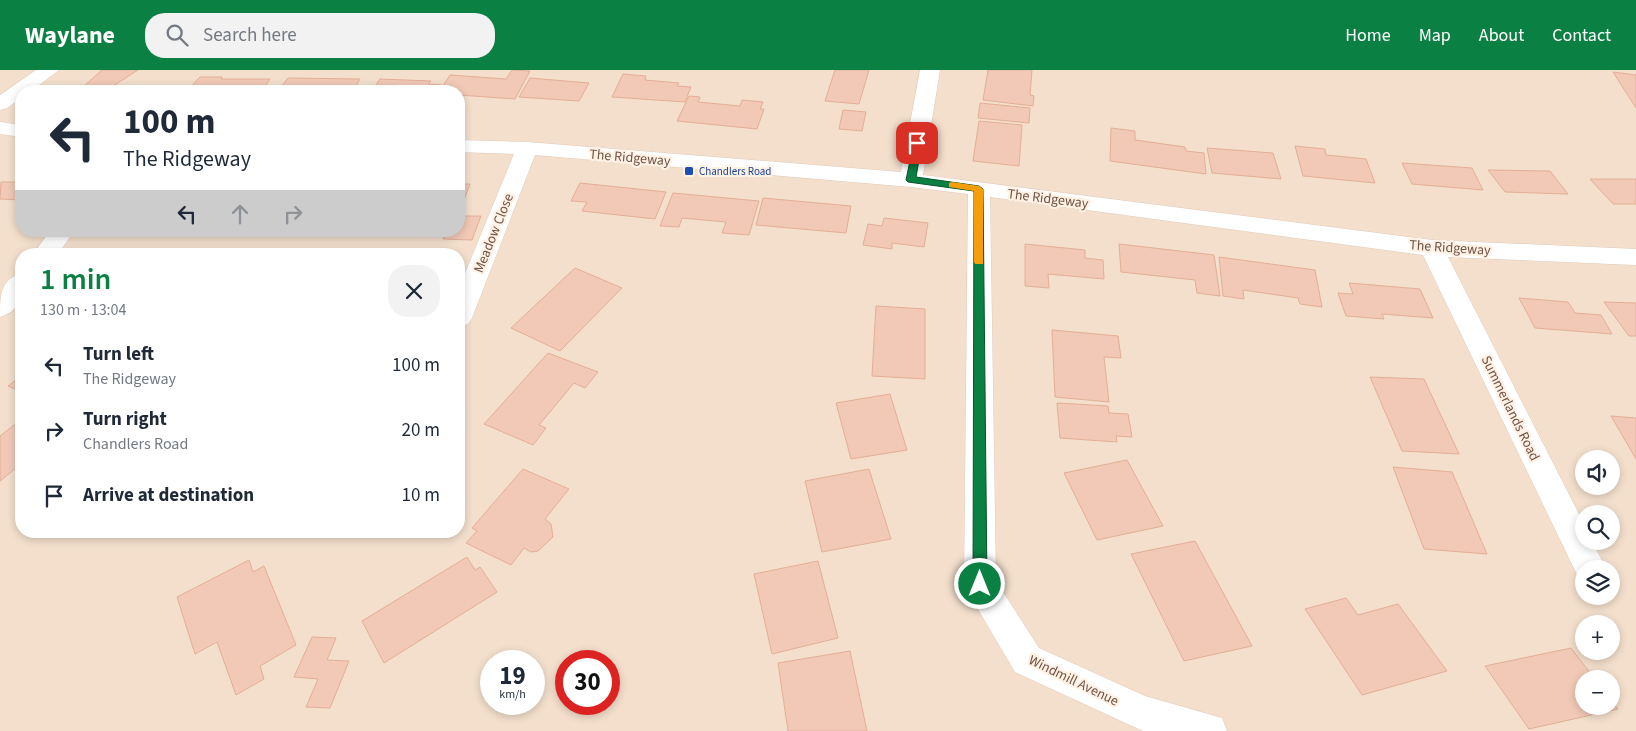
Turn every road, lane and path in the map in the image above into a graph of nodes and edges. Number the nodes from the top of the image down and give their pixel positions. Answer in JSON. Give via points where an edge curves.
{"nodes":[{"id":1,"x":49,"y":70,"type":"edge"},
{"id":2,"x":930,"y":70,"type":"edge"},
{"id":3,"x":27,"y":85,"type":"edge"},
{"id":4,"x":15,"y":94,"type":"edge"},
{"id":5,"x":0,"y":104,"type":"edge"},
{"id":6,"x":0,"y":128,"type":"edge"},
{"id":7,"x":15,"y":130,"type":"edge"},
{"id":8,"x":465,"y":146,"type":"edge"},
{"id":9,"x":527,"y":148,"type":"junction"},
{"id":10,"x":911,"y":180,"type":"junction"},
{"id":11,"x":979,"y":189,"type":"junction"},
{"id":12,"x":59,"y":237,"type":"edge"},
{"id":13,"x":50,"y":248,"type":"edge"},
{"id":14,"x":1432,"y":248,"type":"junction"},
{"id":15,"x":1636,"y":256,"type":"edge"},
{"id":16,"x":15,"y":289,"type":"edge"},
{"id":17,"x":465,"y":303,"type":"edge"},
{"id":18,"x":0,"y":308,"type":"edge"},
{"id":19,"x":1586,"y":560,"type":"edge"},
{"id":20,"x":1209,"y":731,"type":"edge"}],
"edges":[{"from":1,"to":3,"type":"street"},
{"from":2,"to":10,"type":"street"},
{"from":4,"to":5,"type":"street"},
{"from":6,"to":7,"type":"street"},
{"from":8,"to":9,"type":"street","name":"The Ridgeway"},
{"from":9,"to":10,"type":"street","name":"The Ridgeway"},
{"from":9,"to":17,"type":"street","name":"Meadow Close"},
{"from":10,"to":11,"type":"street","name":"The Ridgeway"},
{"from":11,"to":14,"type":"street","name":"The Ridgeway"},
{"from":11,"to":20,"type":"street","name":"Windmill Avenue","via":[[980,584],[1027,660],[1143,713]]},
{"from":12,"to":13,"type":"street"},
{"from":14,"to":15,"type":"street","name":"The Ridgeway"},
{"from":14,"to":19,"type":"street","name":"Summerlands Road"},
{"from":16,"to":18,"type":"street"}]}
